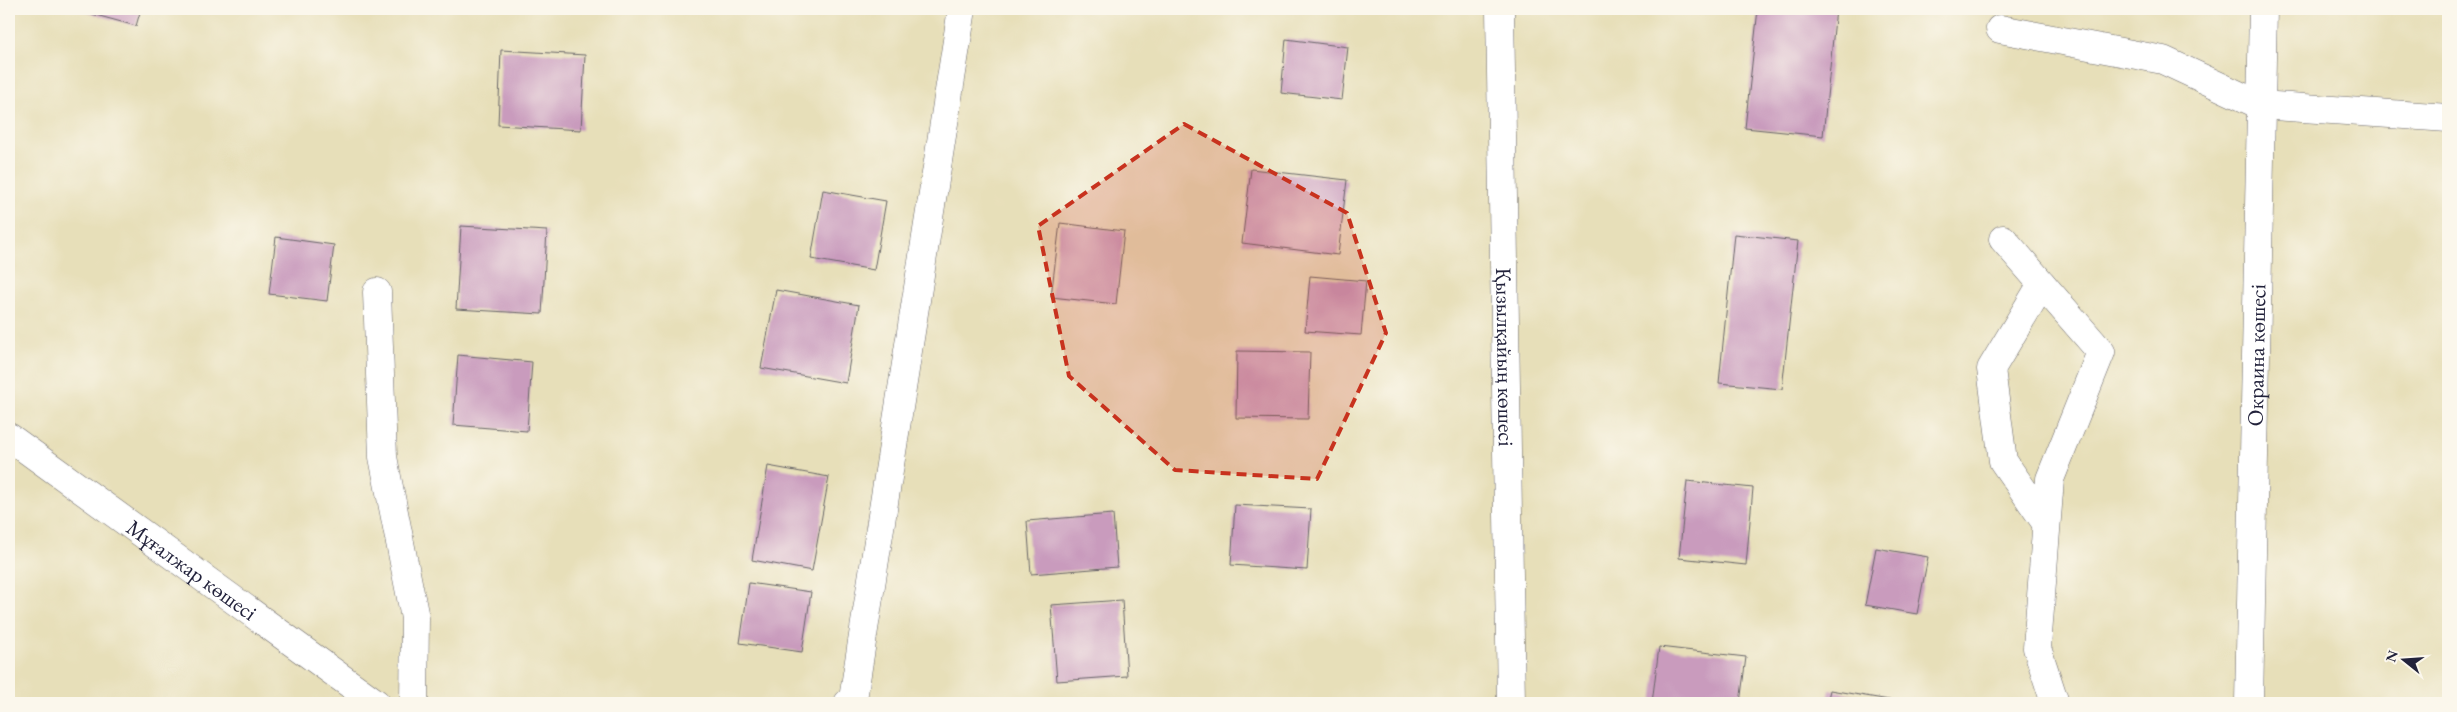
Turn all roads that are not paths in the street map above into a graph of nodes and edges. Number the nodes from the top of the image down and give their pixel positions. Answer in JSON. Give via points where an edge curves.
{"nodes":[{"id":1,"x":962,"y":9,"type":"edge"},
{"id":2,"x":1500,"y":9,"type":"edge"},
{"id":3,"x":2263,"y":9,"type":"edge"},
{"id":4,"x":2000,"y":30,"type":"dead end"},
{"id":5,"x":2260,"y":105,"type":"junction"},
{"id":6,"x":2448,"y":118,"type":"edge"},
{"id":7,"x":2003,"y":239,"type":"dead end"},
{"id":8,"x":2042,"y":284,"type":"junction"},
{"id":9,"x":377,"y":292,"type":"dead end"},
{"id":10,"x":14,"y":446,"type":"edge"},
{"id":11,"x":2046,"y":523,"type":"junction"},
{"id":12,"x":376,"y":703,"type":"edge"},
{"id":13,"x":414,"y":703,"type":"edge"},
{"id":14,"x":848,"y":703,"type":"edge"},
{"id":15,"x":1511,"y":703,"type":"edge"},
{"id":16,"x":2055,"y":703,"type":"edge"},
{"id":17,"x":2249,"y":703,"type":"edge"}],
"edges":[{"from":1,"to":14,"type":"street","via":[[853,698]]},
{"from":2,"to":15,"type":"street","name":"Қызылқайың көшесі"},
{"from":3,"to":5,"type":"street","name":"Окраина көшесі"},
{"from":4,"to":5,"type":"street","via":[[2163,60]]},
{"from":5,"to":6,"type":"street"},
{"from":5,"to":17,"type":"street","name":"Окраина көшесі"},
{"from":7,"to":8,"type":"street"},
{"from":8,"to":11,"type":"street","via":[[1991,369],[2003,460]]},
{"from":8,"to":11,"type":"street","via":[[2102,352],[2050,480]]},
{"from":9,"to":13,"type":"street","via":[[383,456],[415,618]]},
{"from":10,"to":12,"type":"street","name":"Мұғалжар көшесі"},
{"from":11,"to":16,"type":"street","via":[[2037,648]]}]}
